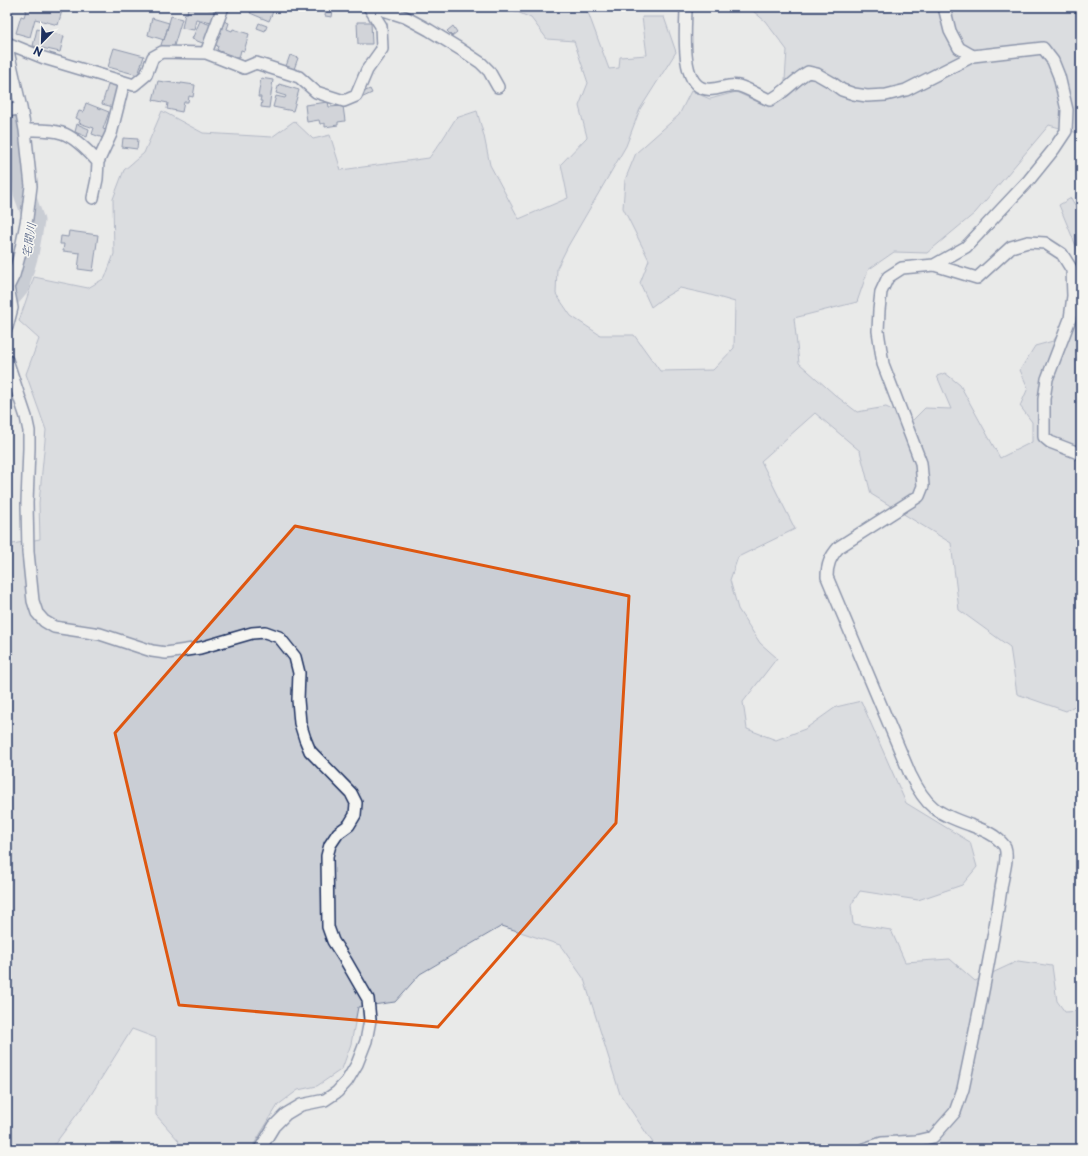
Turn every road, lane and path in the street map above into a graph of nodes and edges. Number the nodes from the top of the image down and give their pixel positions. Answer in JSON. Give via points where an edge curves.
{"nodes":[{"id":1,"x":223,"y":7,"type":"edge"},
{"id":2,"x":369,"y":7,"type":"edge"},
{"id":3,"x":374,"y":7,"type":"edge"},
{"id":4,"x":686,"y":7,"type":"edge"},
{"id":5,"x":944,"y":7,"type":"edge"},
{"id":6,"x":7,"y":44,"type":"edge"},
{"id":7,"x":7,"y":47,"type":"edge"},
{"id":8,"x":206,"y":53,"type":"junction"},
{"id":9,"x":973,"y":56,"type":"junction"},
{"id":10,"x":124,"y":82,"type":"junction"},
{"id":11,"x":498,"y":87,"type":"dead end"},
{"id":12,"x":21,"y":108,"type":"junction"},
{"id":13,"x":7,"y":111,"type":"edge"},
{"id":14,"x":25,"y":130,"type":"junction"},
{"id":15,"x":98,"y":162,"type":"junction"},
{"id":16,"x":93,"y":198,"type":"dead end"},
{"id":17,"x":934,"y":265,"type":"junction"},
{"id":18,"x":7,"y":287,"type":"edge"},
{"id":19,"x":7,"y":327,"type":"edge"},
{"id":20,"x":7,"y":360,"type":"edge"},
{"id":21,"x":1081,"y":454,"type":"edge"},
{"id":22,"x":260,"y":1149,"type":"edge"},
{"id":23,"x":864,"y":1149,"type":"edge"}],
"edges":[{"from":1,"to":8,"type":"street"},
{"from":2,"to":8,"type":"street","via":[[381,26],[382,49],[367,70],[356,96],[344,101],[316,92],[299,77],[256,63],[244,68]]},
{"from":3,"to":11,"type":"street","via":[[405,17],[482,63]]},
{"from":4,"to":9,"type":"street","via":[[686,60],[692,78],[697,84],[702,88],[711,89],[738,86],[770,100],[808,72],[817,74],[842,90],[854,94],[886,95],[906,90]]},
{"from":5,"to":9,"type":"street","via":[[950,31],[959,48]]},
{"from":6,"to":10,"type":"street"},
{"from":7,"to":12,"type":"street"},
{"from":8,"to":10,"type":"street","via":[[162,52],[153,57],[146,75],[134,85]]},
{"from":9,"to":17,"type":"street","via":[[1043,48],[1053,61],[1059,76],[1067,110],[1066,131],[1029,180],[966,247]]},
{"from":10,"to":15,"type":"street","via":[[110,134]]},
{"from":12,"to":13,"type":"street"},
{"from":12,"to":14,"type":"street"},
{"from":14,"to":15,"type":"street","via":[[63,133],[82,146]]},
{"from":14,"to":18,"type":"street","via":[[31,186],[20,253],[14,275]]},
{"from":15,"to":16,"type":"street"},
{"from":17,"to":21,"type":"street","via":[[977,278],[1011,248],[1028,242],[1046,243],[1062,254],[1072,270],[1073,296],[1070,320],[1047,379],[1044,437],[1050,442]]},
{"from":17,"to":23,"type":"street","via":[[902,268],[888,277],[881,292],[878,310],[883,364],[921,463],[923,486],[919,496],[839,547],[827,567],[827,577],[919,793],[938,812],[983,830],[998,839],[1005,847],[1006,861],[994,940],[963,1089],[955,1112],[933,1137],[882,1143]]},
{"from":18,"to":19,"type":"street","via":[[12,308]]},
{"from":20,"to":22,"type":"street","via":[[29,431],[28,552],[33,601],[37,613],[54,627],[100,634],[166,653],[200,648],[252,633],[265,632],[280,637],[291,652],[299,673],[300,723],[307,745],[351,793],[356,803],[355,815],[330,845],[327,856],[328,927],[333,941],[368,999],[370,1020],[366,1041],[357,1064],[337,1092],[325,1100],[301,1105],[286,1114],[274,1126]]}]}
